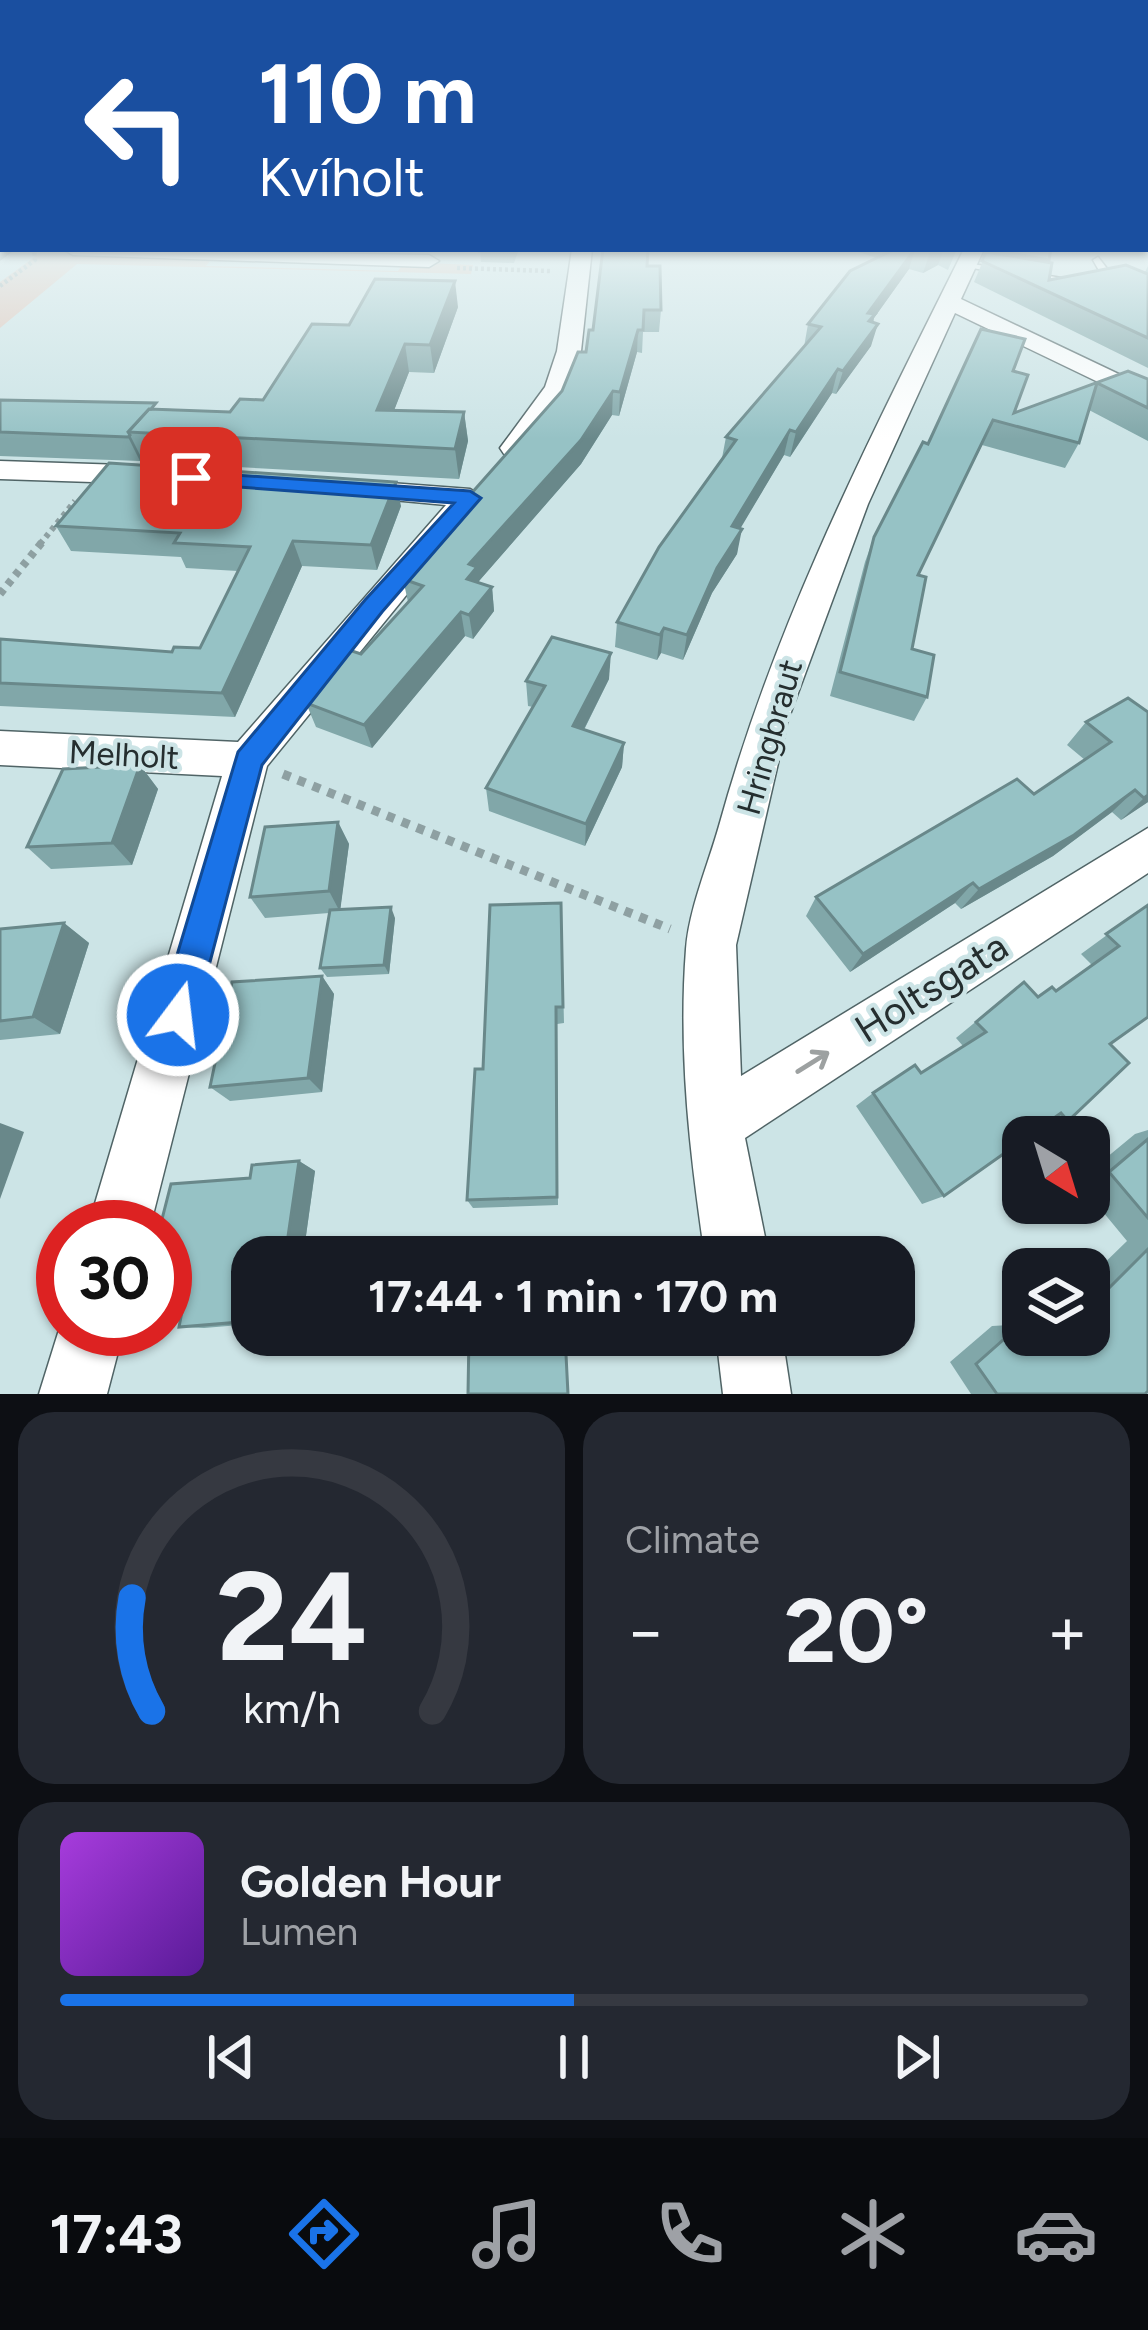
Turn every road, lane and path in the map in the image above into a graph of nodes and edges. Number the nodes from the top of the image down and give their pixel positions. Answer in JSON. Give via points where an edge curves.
{"nodes":[{"id":1,"x":574,"y":309,"type":"edge"},
{"id":2,"x":942,"y":309,"type":"edge"},
{"id":3,"x":1023,"y":309,"type":"edge"},
{"id":4,"x":1148,"y":398,"type":"edge"},
{"id":5,"x":0,"y":470,"type":"edge"},
{"id":6,"x":98,"y":472,"type":"junction"},
{"id":7,"x":191,"y":478,"type":"edge"},
{"id":8,"x":331,"y":488,"type":"edge"},
{"id":9,"x":470,"y":498,"type":"junction"},
{"id":10,"x":0,"y":594,"type":"edge"},
{"id":11,"x":0,"y":748,"type":"edge"},
{"id":12,"x":248,"y":760,"type":"junction"},
{"id":13,"x":1148,"y":848,"type":"edge"},
{"id":14,"x":711,"y":945,"type":"junction"},
{"id":15,"x":714,"y":1125,"type":"junction"},
{"id":16,"x":126,"y":1200,"type":"edge"},
{"id":17,"x":733,"y":1236,"type":"edge"},
{"id":18,"x":84,"y":1356,"type":"edge"},
{"id":19,"x":751,"y":1356,"type":"edge"},
{"id":20,"x":73,"y":1394,"type":"edge"},
{"id":21,"x":757,"y":1394,"type":"edge"}],
"edges":[{"from":1,"to":9,"type":"street","via":[[558,388]]},
{"from":2,"to":14,"type":"street","name":"Hringbraut","via":[[783,680]]},
{"from":3,"to":4,"type":"street"},
{"from":5,"to":6,"type":"street"},
{"from":6,"to":7,"type":"street"},
{"from":6,"to":10,"type":"path"},
{"from":8,"to":9,"type":"street"},
{"from":9,"to":12,"type":"street"},
{"from":11,"to":12,"type":"street","name":"Melholt"},
{"from":12,"to":14,"type":"path"},
{"from":12,"to":16,"type":"street"},
{"from":15,"to":13,"type":"street","name":"Holtsgata","one_way":true},
{"from":14,"to":15,"type":"street","name":"Hringbraut"},
{"from":15,"to":17,"type":"street","name":"Hringbraut"},
{"from":18,"to":20,"type":"street"},
{"from":19,"to":21,"type":"street"}]}
